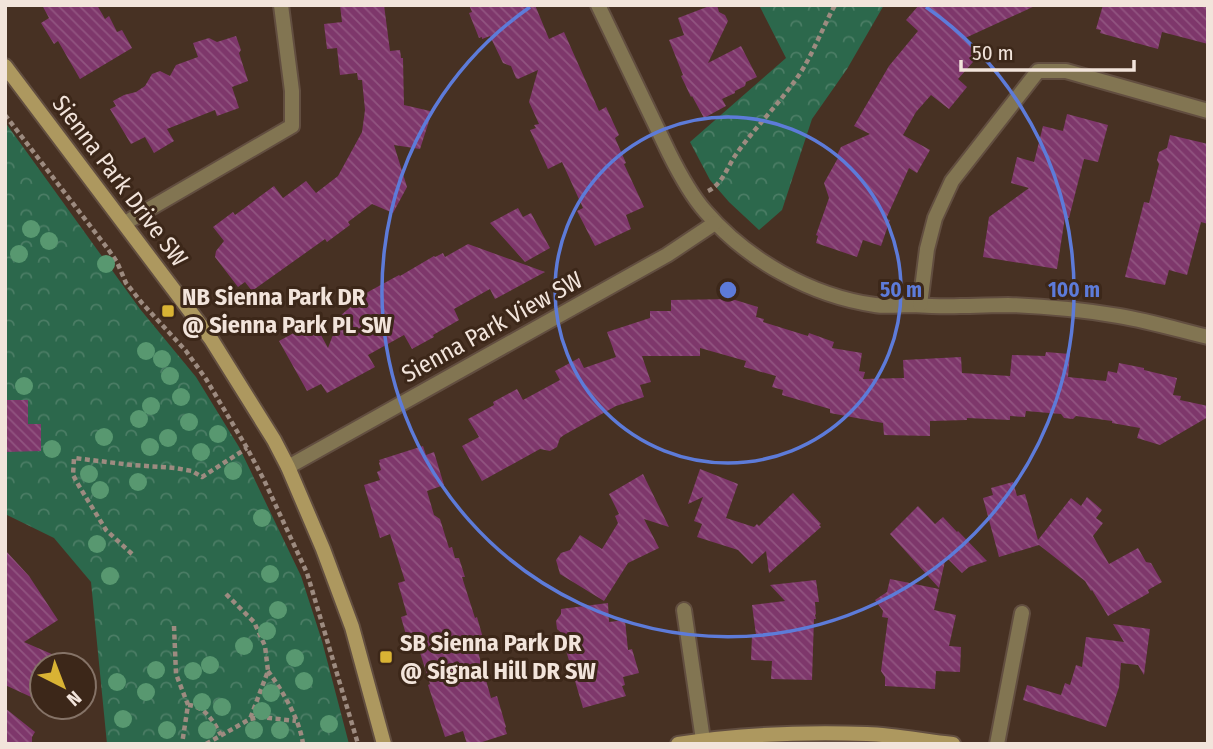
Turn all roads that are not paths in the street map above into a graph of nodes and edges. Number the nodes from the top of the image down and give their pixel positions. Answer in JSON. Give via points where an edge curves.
{"nodes":[{"id":1,"x":281,"y":5,"type":"edge"},
{"id":2,"x":598,"y":5,"type":"edge"},
{"id":3,"x":5,"y":66,"type":"edge"},
{"id":4,"x":1208,"y":111,"type":"edge"},
{"id":5,"x":125,"y":223,"type":"junction"},
{"id":6,"x":715,"y":223,"type":"junction"},
{"id":7,"x":920,"y":305,"type":"junction"},
{"id":8,"x":1208,"y":337,"type":"edge"},
{"id":9,"x":288,"y":467,"type":"junction"},
{"id":10,"x":684,"y":610,"type":"dead end"},
{"id":11,"x":1022,"y":613,"type":"dead end"},
{"id":12,"x":703,"y":740,"type":"junction"},
{"id":13,"x":384,"y":744,"type":"edge"},
{"id":14,"x":678,"y":744,"type":"edge"},
{"id":15,"x":953,"y":744,"type":"edge"},
{"id":16,"x":997,"y":744,"type":"edge"}],
"edges":[{"from":1,"to":5,"type":"street","via":[[292,126]]},
{"from":2,"to":6,"type":"street","via":[[680,175]]},
{"from":3,"to":5,"type":"street","name":"Sienna Park Drive SW"},
{"from":4,"to":7,"type":"street","via":[[1066,71],[1038,71],[952,181],[927,249]]},
{"from":5,"to":9,"type":"street","name":"Sienna Park Drive SW","via":[[211,339]]},
{"from":6,"to":7,"type":"street","via":[[771,267],[822,291],[876,305]]},
{"from":6,"to":9,"type":"street","name":"Sienna Park View SW","via":[[667,255]]},
{"from":7,"to":8,"type":"street","via":[[1059,309],[1120,316]]},
{"from":9,"to":13,"type":"street","name":"Sienna Park Drive SW","via":[[352,627]]},
{"from":10,"to":12,"type":"street"},
{"from":11,"to":16,"type":"street"},
{"from":12,"to":14,"type":"street"},
{"from":12,"to":15,"type":"street","via":[[868,734]]}]}
